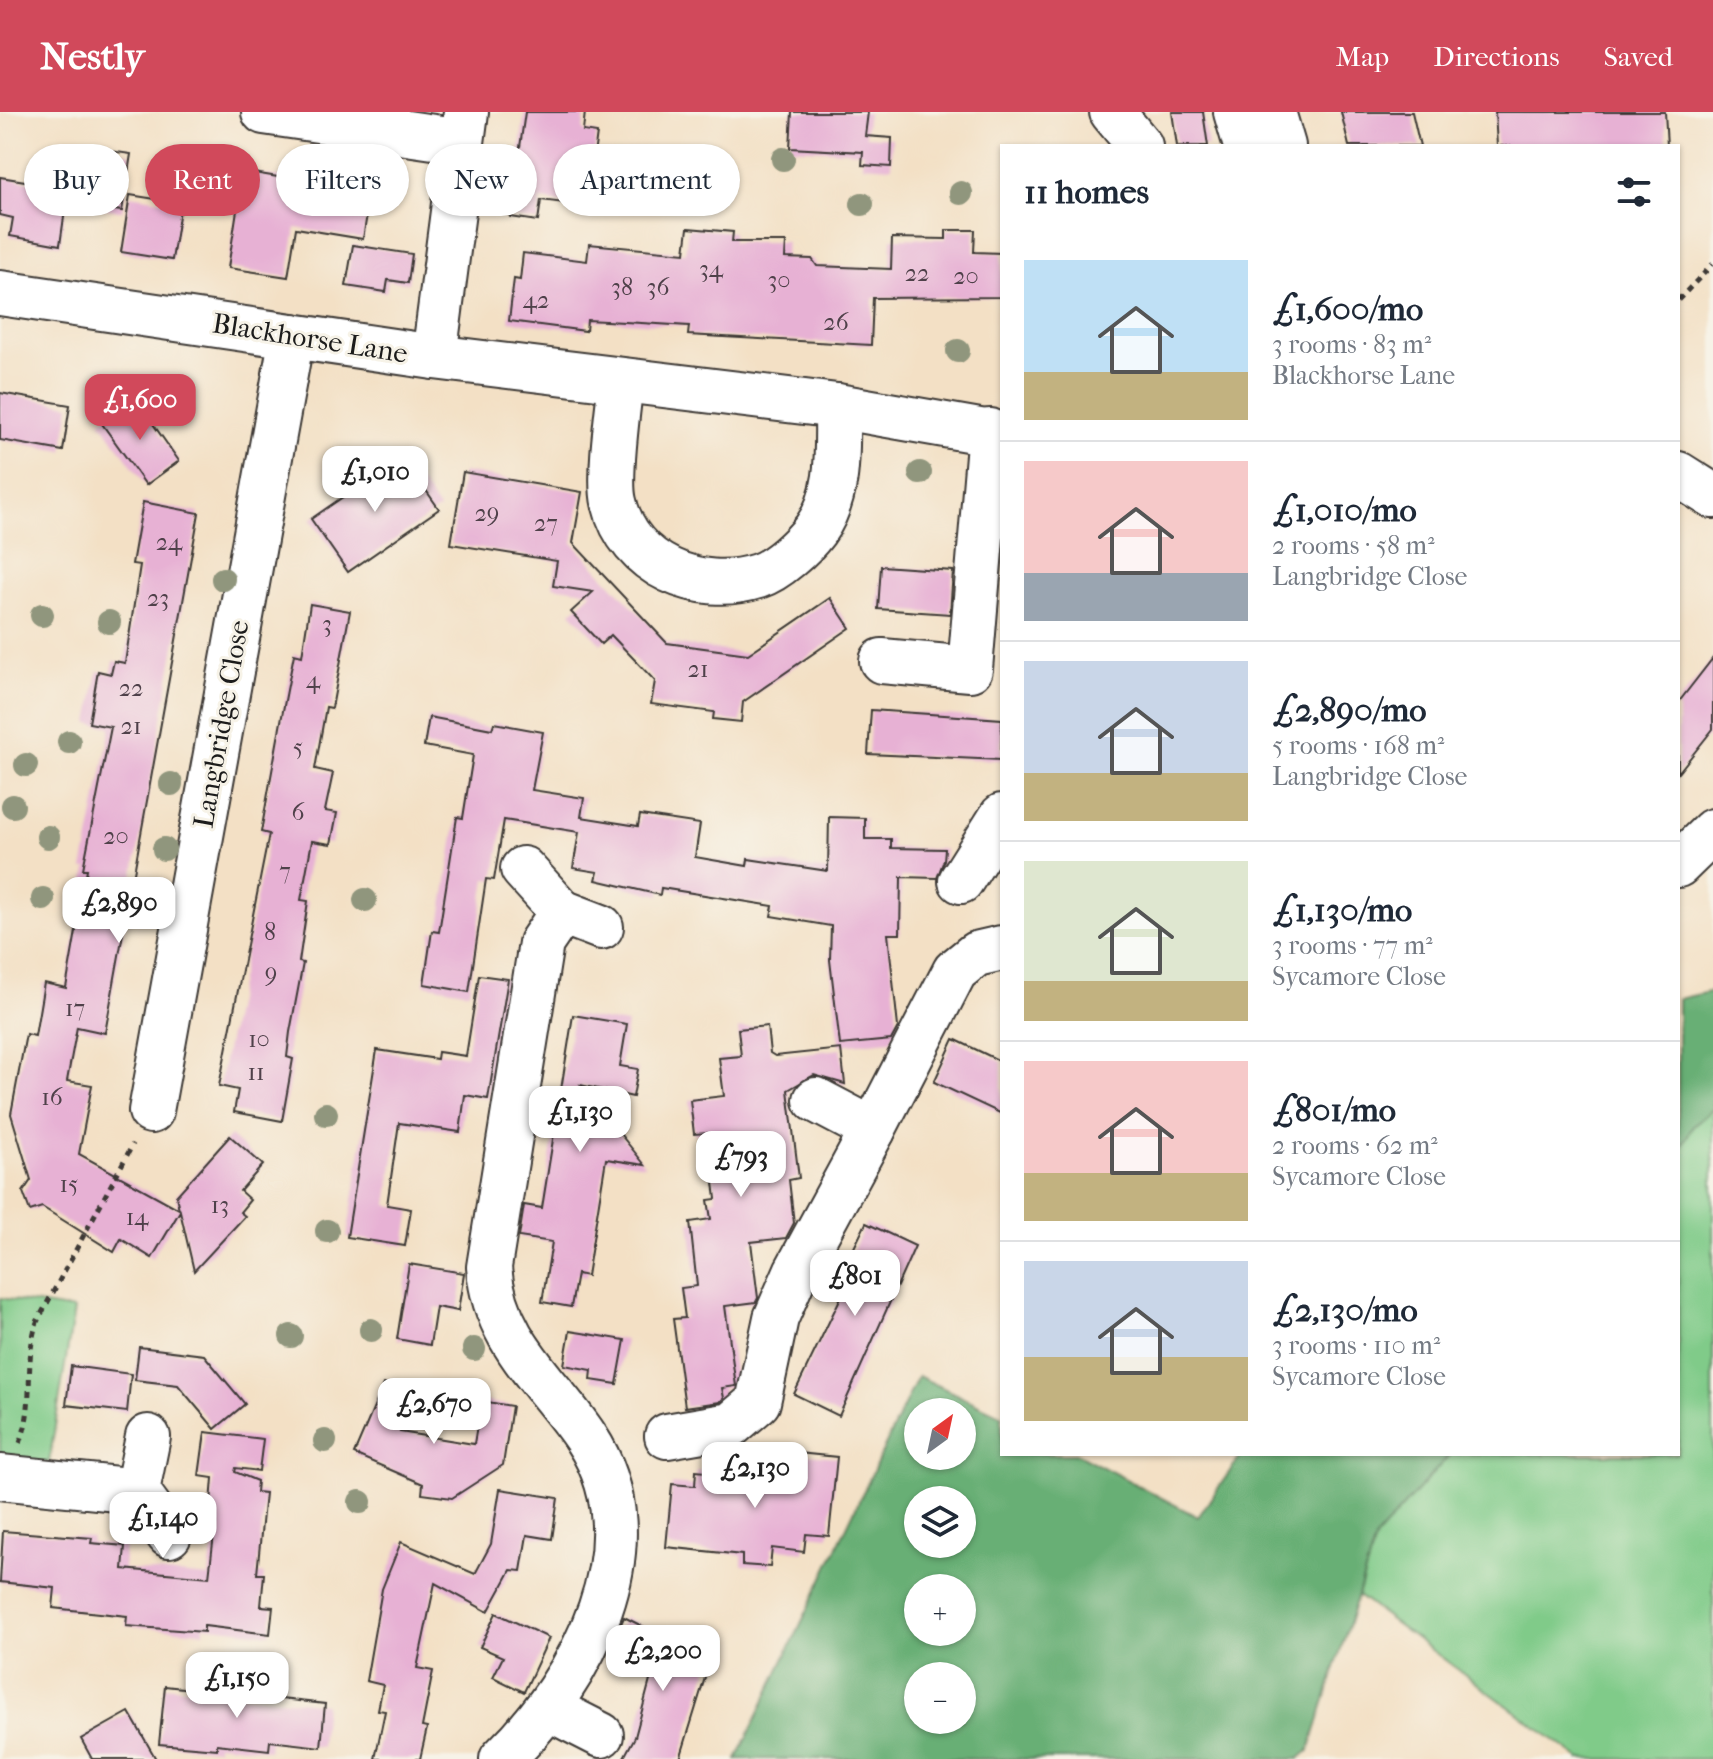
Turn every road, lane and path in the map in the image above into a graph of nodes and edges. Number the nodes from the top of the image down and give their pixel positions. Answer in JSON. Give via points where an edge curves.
{"nodes":[{"id":1,"x":264,"y":112,"type":"edge"},
{"id":2,"x":1112,"y":112,"type":"edge"},
{"id":3,"x":1236,"y":112,"type":"edge"},
{"id":4,"x":1273,"y":112,"type":"edge"},
{"id":5,"x":464,"y":127,"type":"edge"},
{"id":6,"x":1138,"y":144,"type":"edge"},
{"id":7,"x":1245,"y":144,"type":"edge"},
{"id":8,"x":1282,"y":144,"type":"edge"},
{"id":9,"x":1713,"y":264,"type":"edge"},
{"id":10,"x":0,"y":293,"type":"edge"},
{"id":11,"x":1680,"y":298,"type":"edge"},
{"id":12,"x":292,"y":336,"type":"junction"},
{"id":13,"x":434,"y":357,"type":"junction"},
{"id":14,"x":621,"y":381,"type":"junction"},
{"id":15,"x":837,"y":406,"type":"junction"},
{"id":16,"x":996,"y":433,"type":"edge"},
{"id":17,"x":1680,"y":475,"type":"edge"},
{"id":18,"x":1713,"y":496,"type":"edge"},
{"id":19,"x":882,"y":661,"type":"dead end"},
{"id":20,"x":1000,"y":819,"type":"edge"},
{"id":21,"x":1713,"y":831,"type":"edge"},
{"id":22,"x":523,"y":869,"type":"dead end"},
{"id":23,"x":1685,"y":876,"type":"edge"},
{"id":24,"x":961,"y":881,"type":"dead end"},
{"id":25,"x":1000,"y":948,"type":"edge"},
{"id":26,"x":816,"y":1100,"type":"dead end"},
{"id":27,"x":151,"y":1111,"type":"joint"},
{"id":28,"x":873,"y":1130,"type":"junction"},
{"id":29,"x":667,"y":1436,"type":"dead end"},
{"id":30,"x":148,"y":1437,"type":"dead end"},
{"id":31,"x":4,"y":1477,"type":"edge"},
{"id":32,"x":137,"y":1491,"type":"junction"},
{"id":33,"x":169,"y":1535,"type":"dead end"},
{"id":34,"x":548,"y":1708,"type":"junction"},
{"id":35,"x":601,"y":1735,"type":"dead end"},
{"id":36,"x":502,"y":1759,"type":"edge"}],
"edges":[{"from":1,"to":5,"type":"street"},
{"from":2,"to":6,"type":"street"},
{"from":3,"to":7,"type":"street"},
{"from":4,"to":8,"type":"street"},
{"from":5,"to":13,"type":"street"},
{"from":9,"to":11,"type":"path"},
{"from":10,"to":12,"type":"street","name":"Blackhorse Lane"},
{"from":12,"to":13,"type":"street","name":"Blackhorse Lane"},
{"from":12,"to":27,"type":"street","name":"Langbridge Close"},
{"from":13,"to":14,"type":"street","name":"Blackhorse Lane"},
{"from":14,"to":15,"type":"street","name":"Blackhorse Lane"},
{"from":14,"to":15,"type":"street","via":[[614,502],[635,549],[683,578],[721,581],[760,575],[816,530],[833,494]]},
{"from":15,"to":16,"type":"street","name":"Blackhorse Lane"},
{"from":16,"to":19,"type":"street","via":[[970,669]]},
{"from":17,"to":18,"type":"street"},
{"from":20,"to":24,"type":"street"},
{"from":21,"to":23,"type":"street"},
{"from":22,"to":34,"type":"street","via":[[582,919],[547,931],[535,963],[490,1289],[521,1357],[588,1441],[601,1469],[614,1531],[614,1563],[604,1600]]},
{"from":25,"to":28,"type":"street","via":[[976,954],[955,971]]},
{"from":26,"to":28,"type":"street"},
{"from":27,"to":31,"type":"path","via":[[37,1322],[29,1355],[29,1421]]},
{"from":28,"to":29,"type":"street","via":[[786,1295],[758,1402],[731,1425]]},
{"from":30,"to":32,"type":"street"},
{"from":31,"to":32,"type":"street"},
{"from":32,"to":33,"type":"street"},
{"from":34,"to":35,"type":"street"},
{"from":34,"to":36,"type":"street"}]}
